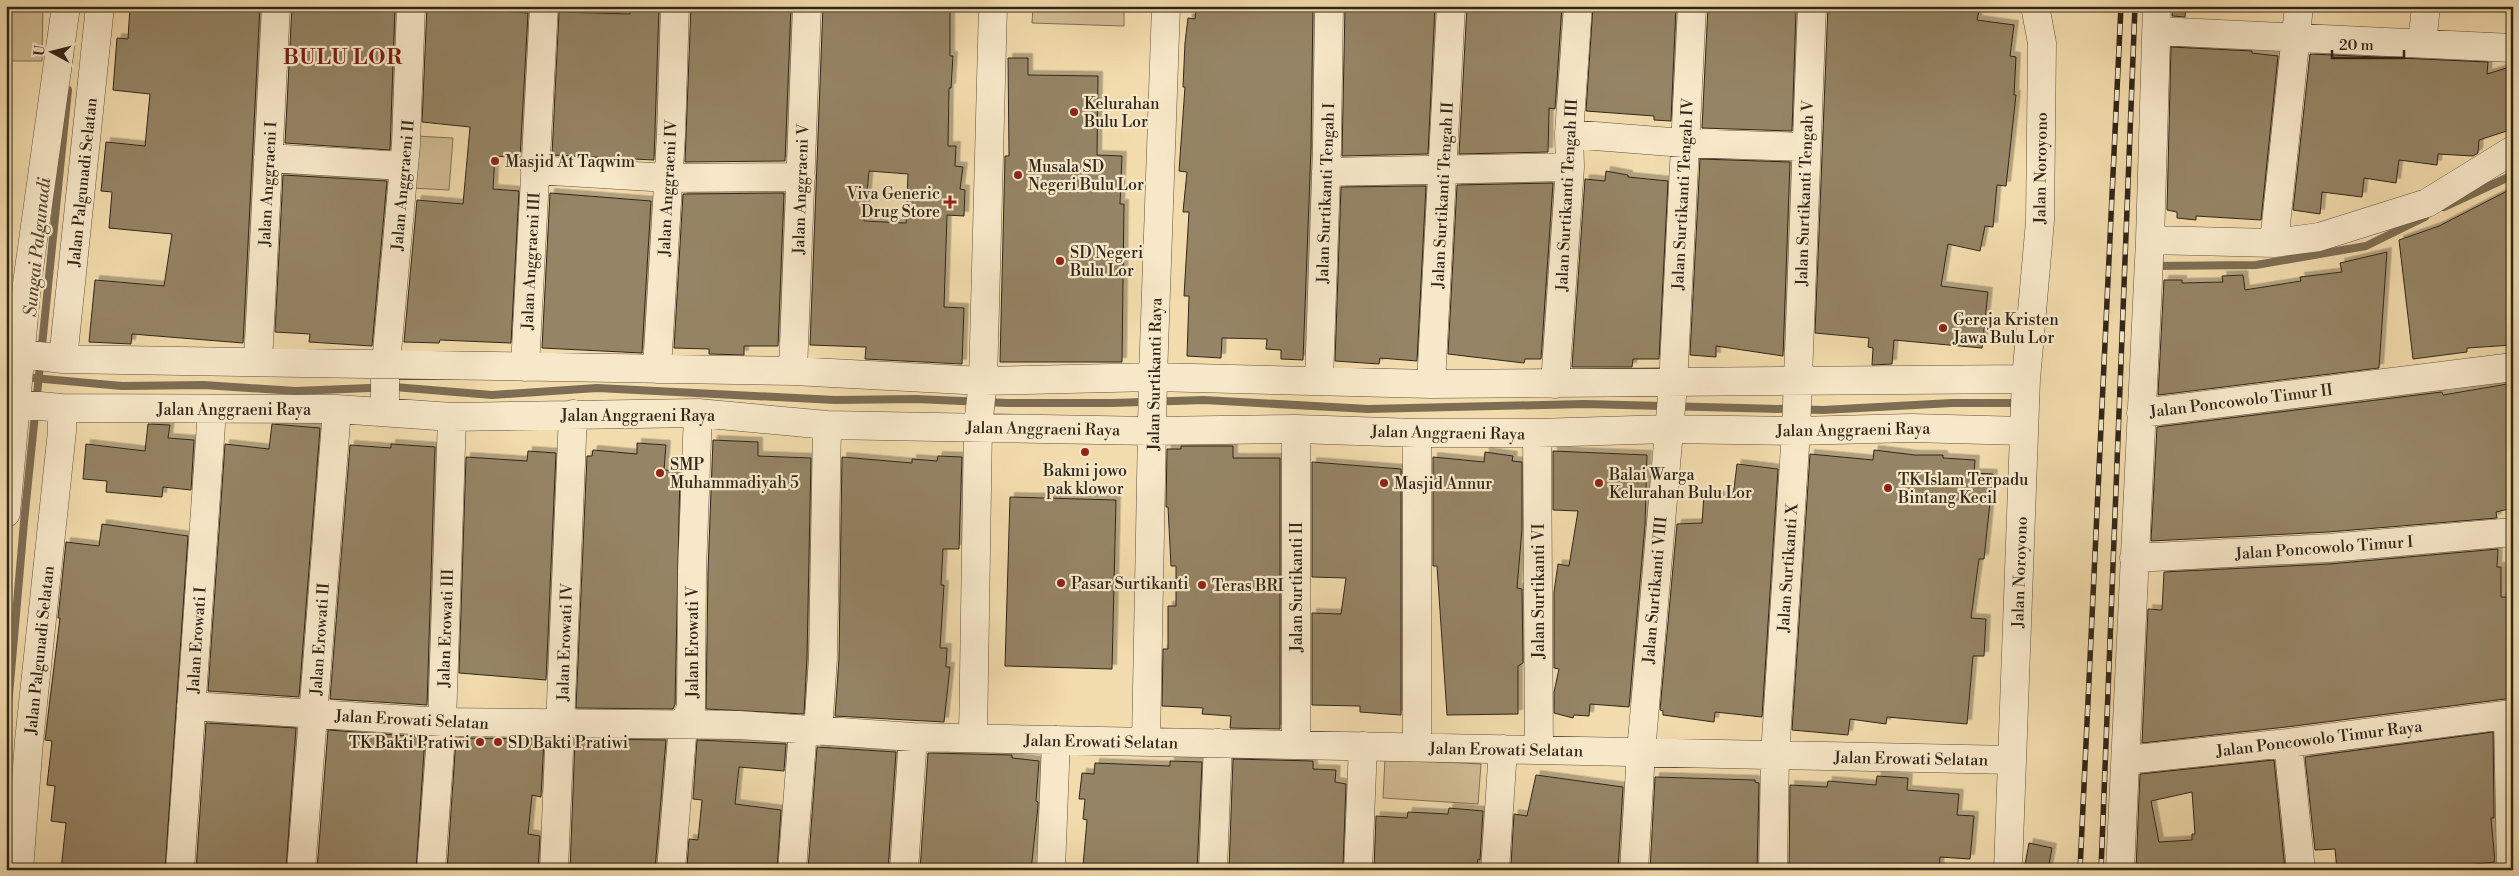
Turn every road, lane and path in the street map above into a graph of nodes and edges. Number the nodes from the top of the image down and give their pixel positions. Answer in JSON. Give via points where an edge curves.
{"nodes":[{"id":1,"x":66,"y":6,"type":"edge"},
{"id":2,"x":100,"y":6,"type":"edge"},
{"id":3,"x":276,"y":6,"type":"edge"},
{"id":4,"x":411,"y":6,"type":"edge"},
{"id":5,"x":544,"y":6,"type":"edge"},
{"id":6,"x":676,"y":6,"type":"edge"},
{"id":7,"x":807,"y":6,"type":"edge"},
{"id":8,"x":993,"y":6,"type":"edge"},
{"id":9,"x":1166,"y":6,"type":"edge"},
{"id":10,"x":1329,"y":6,"type":"edge"},
{"id":11,"x":1451,"y":6,"type":"edge"},
{"id":12,"x":1578,"y":6,"type":"edge"},
{"id":13,"x":1692,"y":6,"type":"edge"},
{"id":14,"x":1812,"y":6,"type":"edge"},
{"id":15,"x":2035,"y":6,"type":"edge"},
{"id":16,"x":2299,"y":6,"type":"edge"},
{"id":17,"x":2426,"y":6,"type":"edge"},
{"id":18,"x":2157,"y":18,"type":"edge"},
{"id":19,"x":2295,"y":39,"type":"junction"},
{"id":20,"x":2422,"y":44,"type":"junction"},
{"id":21,"x":2513,"y":48,"type":"edge"},
{"id":22,"x":1569,"y":134,"type":"junction"},
{"id":23,"x":1684,"y":143,"type":"junction"},
{"id":24,"x":1806,"y":148,"type":"junction"},
{"id":25,"x":2513,"y":150,"type":"edge"},
{"id":26,"x":268,"y":158,"type":"junction"},
{"id":27,"x":404,"y":166,"type":"junction"},
{"id":28,"x":1570,"y":167,"type":"junction"},
{"id":29,"x":535,"y":170,"type":"junction"},
{"id":30,"x":1444,"y":170,"type":"junction"},
{"id":31,"x":1326,"y":172,"type":"junction"},
{"id":32,"x":668,"y":178,"type":"junction"},
{"id":33,"x":800,"y":178,"type":"junction"},
{"id":34,"x":2150,"y":240,"type":"junction"},
{"id":35,"x":2274,"y":243,"type":"junction"},
{"id":36,"x":17,"y":356,"type":"edge"},
{"id":37,"x":61,"y":358,"type":"junction"},
{"id":38,"x":258,"y":362,"type":"junction"},
{"id":39,"x":525,"y":367,"type":"junction"},
{"id":40,"x":2513,"y":367,"type":"edge"},
{"id":41,"x":386,"y":369,"type":"junction"},
{"id":42,"x":657,"y":369,"type":"junction"},
{"id":43,"x":793,"y":371,"type":"junction"},
{"id":44,"x":2026,"y":379,"type":"junction"},
{"id":45,"x":1319,"y":380,"type":"junction"},
{"id":46,"x":1153,"y":381,"type":"junction"},
{"id":47,"x":1673,"y":383,"type":"junction"},
{"id":48,"x":1431,"y":384,"type":"junction"},
{"id":49,"x":1555,"y":384,"type":"junction"},
{"id":50,"x":982,"y":385,"type":"junction"},
{"id":51,"x":1796,"y":386,"type":"junction"},
{"id":52,"x":14,"y":403,"type":"edge"},
{"id":53,"x":385,"y":408,"type":"junction"},
{"id":54,"x":337,"y":409,"type":"junction"},
{"id":55,"x":212,"y":410,"type":"junction"},
{"id":56,"x":698,"y":413,"type":"junction"},
{"id":57,"x":2141,"y":413,"type":"junction"},
{"id":58,"x":574,"y":414,"type":"junction"},
{"id":59,"x":59,"y":416,"type":"junction"},
{"id":60,"x":452,"y":417,"type":"junction"},
{"id":61,"x":978,"y":423,"type":"junction"},
{"id":62,"x":1668,"y":425,"type":"junction"},
{"id":63,"x":827,"y":426,"type":"junction"},
{"id":64,"x":1153,"y":426,"type":"junction"},
{"id":65,"x":1796,"y":426,"type":"junction"},
{"id":66,"x":1296,"y":429,"type":"junction"},
{"id":67,"x":2024,"y":432,"type":"junction"},
{"id":68,"x":1537,"y":433,"type":"junction"},
{"id":69,"x":1417,"y":434,"type":"junction"},
{"id":70,"x":6,"y":513,"type":"edge"},
{"id":71,"x":2513,"y":532,"type":"edge"},
{"id":72,"x":2134,"y":558,"type":"junction"},
{"id":73,"x":191,"y":706,"type":"junction"},
{"id":74,"x":314,"y":714,"type":"junction"},
{"id":75,"x":2510,"y":714,"type":"edge"},
{"id":76,"x":442,"y":722,"type":"junction"},
{"id":77,"x":560,"y":724,"type":"junction"},
{"id":78,"x":683,"y":725,"type":"junction"},
{"id":79,"x":810,"y":730,"type":"junction"},
{"id":80,"x":913,"y":737,"type":"junction"},
{"id":81,"x":973,"y":738,"type":"junction"},
{"id":82,"x":1056,"y":740,"type":"junction"},
{"id":83,"x":1146,"y":742,"type":"junction"},
{"id":84,"x":1218,"y":743,"type":"junction"},
{"id":85,"x":2288,"y":743,"type":"junction"},
{"id":86,"x":1296,"y":745,"type":"junction"},
{"id":87,"x":1363,"y":746,"type":"junction"},
{"id":88,"x":1417,"y":747,"type":"junction"},
{"id":89,"x":1503,"y":749,"type":"junction"},
{"id":90,"x":1539,"y":750,"type":"junction"},
{"id":91,"x":1641,"y":752,"type":"junction"},
{"id":92,"x":1775,"y":755,"type":"junction"},
{"id":93,"x":2012,"y":760,"type":"junction"},
{"id":94,"x":2126,"y":760,"type":"junction"},
{"id":95,"x":19,"y":870,"type":"edge"},
{"id":96,"x":180,"y":870,"type":"edge"},
{"id":97,"x":301,"y":870,"type":"edge"},
{"id":98,"x":431,"y":870,"type":"edge"},
{"id":99,"x":554,"y":870,"type":"edge"},
{"id":100,"x":671,"y":870,"type":"edge"},
{"id":101,"x":792,"y":870,"type":"edge"},
{"id":102,"x":904,"y":870,"type":"edge"},
{"id":103,"x":1051,"y":870,"type":"edge"},
{"id":104,"x":1213,"y":870,"type":"edge"},
{"id":105,"x":1358,"y":870,"type":"edge"},
{"id":106,"x":1495,"y":870,"type":"edge"},
{"id":107,"x":1634,"y":870,"type":"edge"},
{"id":108,"x":1773,"y":870,"type":"edge"},
{"id":109,"x":2008,"y":870,"type":"edge"},
{"id":110,"x":2120,"y":870,"type":"edge"},
{"id":111,"x":2301,"y":870,"type":"edge"},
{"id":112,"x":2512,"y":870,"type":"edge"}],
"edges":[{"from":1,"to":36,"type":"street"},
{"from":2,"to":37,"type":"street","name":"Jalan Palgunadi Selatan"},
{"from":3,"to":26,"type":"street","name":"Jalan Anggraeni I"},
{"from":4,"to":27,"type":"street","name":"Jalan Anggraeni II"},
{"from":5,"to":29,"type":"street","name":"Jalan Anggraeni III"},
{"from":6,"to":32,"type":"street","name":"Jalan Anggraeni IV"},
{"from":7,"to":33,"type":"street","name":"Jalan Anggraeni V"},
{"from":8,"to":50,"type":"street"},
{"from":9,"to":46,"type":"street","name":"Jalan Surtikanti Raya"},
{"from":10,"to":31,"type":"street","name":"Jalan Surtikanti Tengah I"},
{"from":11,"to":30,"type":"street","name":"Jalan Surtikanti Tengah II"},
{"from":12,"to":22,"type":"street","name":"Jalan Surtikanti Tengah III"},
{"from":13,"to":23,"type":"street","name":"Jalan Surtikanti Tengah IV"},
{"from":14,"to":24,"type":"street","name":"Jalan Surtikanti Tengah V"},
{"from":15,"to":44,"type":"street","name":"Jalan Noroyono","via":[[2042,43],[2040,221]]},
{"from":16,"to":19,"type":"street"},
{"from":17,"to":20,"type":"street"},
{"from":18,"to":19,"type":"street"},
{"from":18,"to":34,"type":"street","name":"Jalan Poncowolo Timur II"},
{"from":19,"to":20,"type":"street"},
{"from":19,"to":35,"type":"street"},
{"from":20,"to":21,"type":"street"},
{"from":22,"to":23,"type":"street"},
{"from":22,"to":28,"type":"street","name":"Jalan Surtikanti Tengah III"},
{"from":23,"to":24,"type":"street"},
{"from":23,"to":47,"type":"street","name":"Jalan Surtikanti Tengah IV"},
{"from":24,"to":51,"type":"street","name":"Jalan Surtikanti Tengah V"},
{"from":25,"to":35,"type":"street","via":[[2427,203],[2319,237]]},
{"from":26,"to":27,"type":"street"},
{"from":26,"to":38,"type":"street","name":"Jalan Anggraeni I"},
{"from":27,"to":41,"type":"street","name":"Jalan Anggraeni II"},
{"from":28,"to":30,"type":"street","via":[[1503,166]]},
{"from":28,"to":49,"type":"street","name":"Jalan Surtikanti Tengah III"},
{"from":29,"to":32,"type":"street"},
{"from":29,"to":39,"type":"street","name":"Jalan Anggraeni III"},
{"from":30,"to":31,"type":"street"},
{"from":30,"to":48,"type":"street","name":"Jalan Surtikanti Tengah II"},
{"from":31,"to":45,"type":"street","name":"Jalan Surtikanti Tengah I"},
{"from":32,"to":33,"type":"street"},
{"from":32,"to":42,"type":"street","name":"Jalan Anggraeni IV"},
{"from":33,"to":43,"type":"street","name":"Jalan Anggraeni V"},
{"from":34,"to":35,"type":"street"},
{"from":34,"to":57,"type":"street","name":"Jalan Poncowolo Timur II"},
{"from":36,"to":37,"type":"street"},
{"from":36,"to":52,"type":"street"},
{"from":37,"to":38,"type":"street"},
{"from":38,"to":41,"type":"street"},
{"from":39,"to":41,"type":"street"},
{"from":39,"to":42,"type":"street"},
{"from":40,"to":57,"type":"street","name":"Jalan Poncowolo Timur II"},
{"from":41,"to":53,"type":"street","name":"Jalan Anggraeni II"},
{"from":42,"to":43,"type":"street"},
{"from":43,"to":50,"type":"street"},
{"from":44,"to":51,"type":"street"},
{"from":44,"to":67,"type":"street","name":"Jalan Noroyono"},
{"from":45,"to":46,"type":"street"},
{"from":45,"to":48,"type":"street"},
{"from":46,"to":50,"type":"street"},
{"from":46,"to":64,"type":"street","name":"Jalan Surtikanti Raya"},
{"from":47,"to":49,"type":"street"},
{"from":47,"to":51,"type":"street"},
{"from":47,"to":62,"type":"street","name":"Jalan Surtikanti Tengah IV"},
{"from":48,"to":49,"type":"street"},
{"from":50,"to":61,"type":"street"},
{"from":51,"to":65,"type":"street","name":"Jalan Surtikanti X"},
{"from":52,"to":59,"type":"street","name":"Jalan Anggraeni Raya"},
{"from":52,"to":70,"type":"street"},
{"from":53,"to":54,"type":"street","name":"Jalan Anggraeni Raya"},
{"from":53,"to":60,"type":"street","name":"Jalan Anggraeni Raya"},
{"from":54,"to":55,"type":"street","name":"Jalan Anggraeni Raya"},
{"from":54,"to":74,"type":"street","name":"Jalan Erowati II"},
{"from":55,"to":59,"type":"street","name":"Jalan Anggraeni Raya"},
{"from":55,"to":73,"type":"street","name":"Jalan Erowati I"},
{"from":56,"to":58,"type":"street","name":"Jalan Anggraeni Raya"},
{"from":56,"to":63,"type":"street","name":"Jalan Anggraeni Raya"},
{"from":56,"to":78,"type":"street","name":"Jalan Erowati V","via":[[691,708]]},
{"from":57,"to":72,"type":"street"},
{"from":58,"to":60,"type":"street","name":"Jalan Anggraeni Raya"},
{"from":58,"to":77,"type":"street","name":"Jalan Erowati IV"},
{"from":59,"to":95,"type":"street","name":"Jalan Palgunadi Selatan"},
{"from":60,"to":76,"type":"street","name":"Jalan Erowati III"},
{"from":61,"to":63,"type":"street","name":"Jalan Anggraeni Raya"},
{"from":61,"to":64,"type":"street","name":"Jalan Anggraeni Raya"},
{"from":61,"to":81,"type":"street"},
{"from":62,"to":65,"type":"street","name":"Jalan Anggraeni Raya"},
{"from":62,"to":68,"type":"street","name":"Jalan Anggraeni Raya"},
{"from":62,"to":91,"type":"street","name":"Jalan Surtikanti VIII"},
{"from":63,"to":79,"type":"street","via":[[822,658]]},
{"from":64,"to":66,"type":"street","name":"Jalan Anggraeni Raya"},
{"from":64,"to":83,"type":"street","name":"Jalan Surtikanti Raya"},
{"from":65,"to":67,"type":"street","name":"Jalan Anggraeni Raya"},
{"from":65,"to":92,"type":"street","name":"Jalan Surtikanti X"},
{"from":66,"to":69,"type":"street","name":"Jalan Anggraeni Raya"},
{"from":66,"to":86,"type":"street","name":"Jalan Surtikanti II"},
{"from":67,"to":93,"type":"street","name":"Jalan Noroyono"},
{"from":68,"to":69,"type":"street","name":"Jalan Anggraeni Raya"},
{"from":68,"to":90,"type":"street","name":"Jalan Surtikanti VI"},
{"from":69,"to":88,"type":"street"},
{"from":71,"to":72,"type":"street","name":"Jalan Poncowolo Timur I","via":[[2329,548]]},
{"from":72,"to":94,"type":"street"},
{"from":73,"to":74,"type":"street","name":"Jalan Erowati Selatan"},
{"from":73,"to":96,"type":"street","name":"Jalan Erowati I"},
{"from":74,"to":76,"type":"street","name":"Jalan Erowati Selatan"},
{"from":74,"to":97,"type":"street","name":"Jalan Erowati II"},
{"from":75,"to":85,"type":"street","name":"Jalan Poncowolo Timur Raya"},
{"from":75,"to":112,"type":"street"},
{"from":76,"to":77,"type":"street","name":"Jalan Erowati Selatan"},
{"from":76,"to":98,"type":"street","name":"Jalan Erowati III"},
{"from":77,"to":78,"type":"street","name":"Jalan Erowati Selatan"},
{"from":77,"to":99,"type":"street","name":"Jalan Erowati IV"},
{"from":78,"to":79,"type":"street","name":"Jalan Erowati Selatan"},
{"from":78,"to":100,"type":"street","name":"Jalan Erowati V"},
{"from":79,"to":80,"type":"street","name":"Jalan Erowati Selatan"},
{"from":79,"to":101,"type":"street"},
{"from":80,"to":81,"type":"street","name":"Jalan Erowati Selatan"},
{"from":80,"to":102,"type":"street"},
{"from":81,"to":82,"type":"street","name":"Jalan Erowati Selatan"},
{"from":82,"to":83,"type":"street","name":"Jalan Erowati Selatan"},
{"from":82,"to":103,"type":"street"},
{"from":83,"to":84,"type":"street","name":"Jalan Erowati Selatan"},
{"from":84,"to":86,"type":"street","name":"Jalan Erowati Selatan"},
{"from":84,"to":104,"type":"street"},
{"from":85,"to":94,"type":"street","name":"Jalan Poncowolo Timur Raya"},
{"from":85,"to":111,"type":"street"},
{"from":86,"to":87,"type":"street","name":"Jalan Erowati Selatan"},
{"from":87,"to":88,"type":"street","name":"Jalan Erowati Selatan"},
{"from":87,"to":105,"type":"street"},
{"from":88,"to":89,"type":"street","name":"Jalan Erowati Selatan"},
{"from":89,"to":90,"type":"street","name":"Jalan Erowati Selatan"},
{"from":89,"to":106,"type":"street"},
{"from":90,"to":91,"type":"street","name":"Jalan Erowati Selatan"},
{"from":91,"to":92,"type":"street","name":"Jalan Erowati Selatan"},
{"from":91,"to":107,"type":"street","name":"Jalan Surtikanti VIII"},
{"from":92,"to":93,"type":"street","name":"Jalan Erowati Selatan"},
{"from":92,"to":108,"type":"street","name":"Jalan Surtikanti X"},
{"from":93,"to":109,"type":"street","name":"Jalan Noroyono"},
{"from":94,"to":110,"type":"street"}]}
